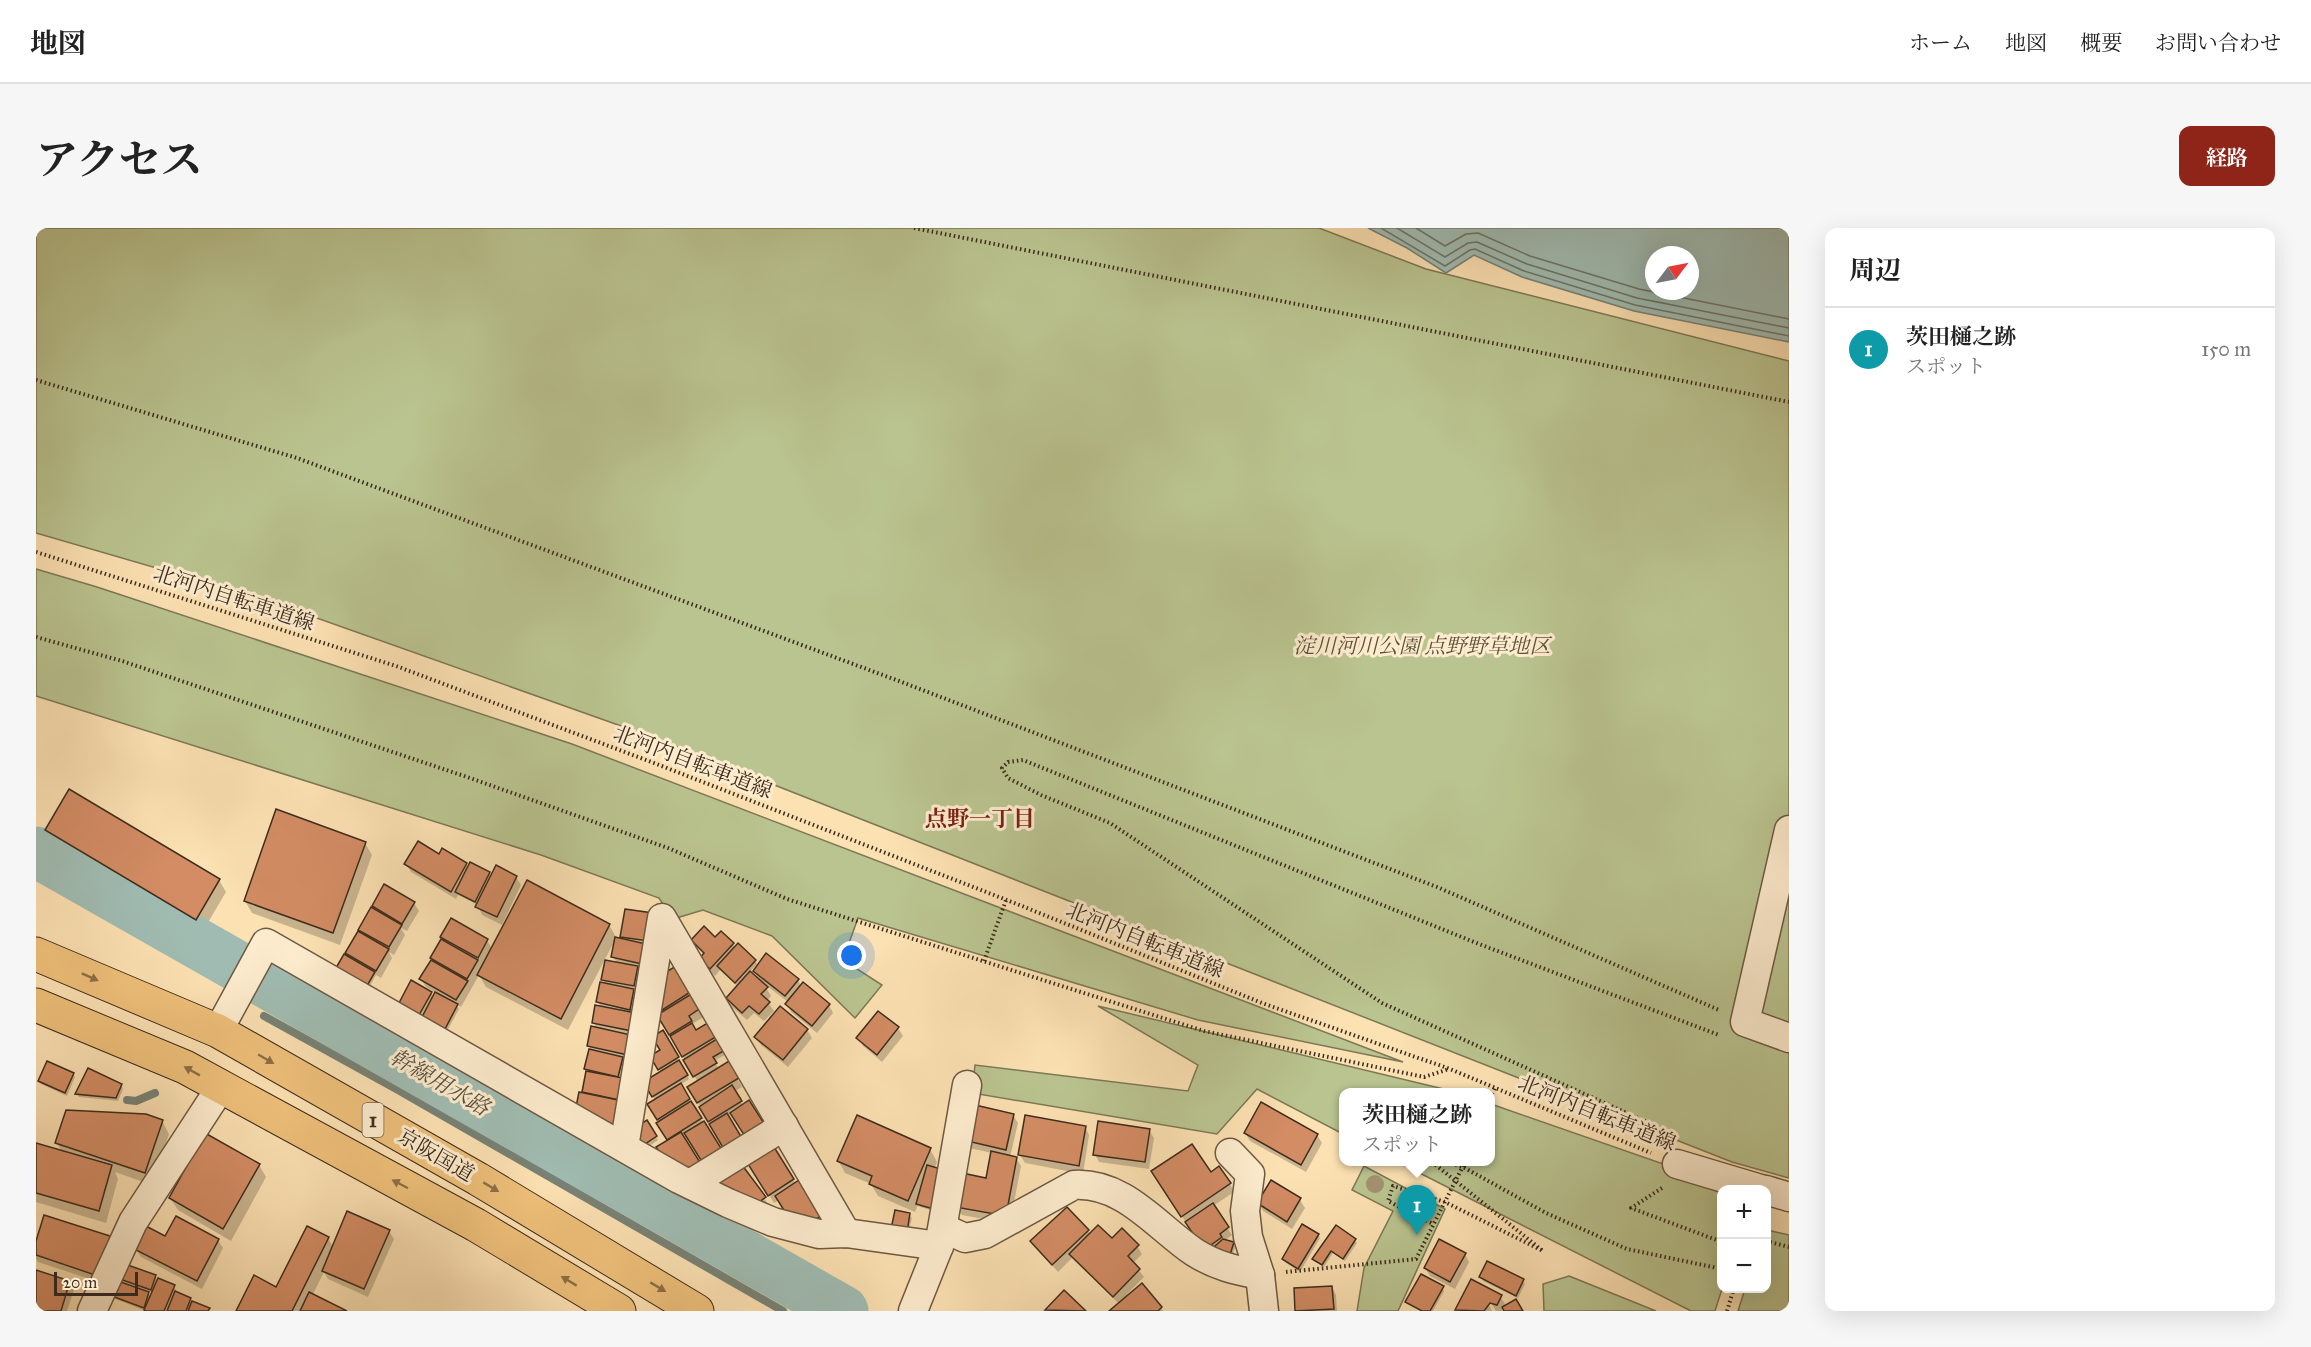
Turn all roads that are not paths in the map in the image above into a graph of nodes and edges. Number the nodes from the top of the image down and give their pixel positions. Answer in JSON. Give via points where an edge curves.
{"nodes":[{"id":1,"x":1789,"y":830,"type":"edge"},
{"id":2,"x":36,"y":954,"type":"edge"},
{"id":3,"x":36,"y":1005,"type":"edge"},
{"id":4,"x":218,"y":1031,"type":"junction"},
{"id":5,"x":1789,"y":1038,"type":"edge"},
{"id":6,"x":967,"y":1085,"type":"dead end"},
{"id":7,"x":221,"y":1087,"type":"junction"},
{"id":8,"x":784,"y":1126,"type":"junction"},
{"id":9,"x":624,"y":1147,"type":"junction"},
{"id":10,"x":1230,"y":1154,"type":"dead end"},
{"id":11,"x":1685,"y":1166,"type":"road end"},
{"id":12,"x":690,"y":1184,"type":"junction"},
{"id":13,"x":1748,"y":1185,"type":"edge"},
{"id":14,"x":1771,"y":1192,"type":"edge"},
{"id":15,"x":1789,"y":1197,"type":"edge"},
{"id":16,"x":846,"y":1233,"type":"junction"},
{"id":17,"x":941,"y":1237,"type":"junction"},
{"id":18,"x":1260,"y":1275,"type":"junction"},
{"id":19,"x":92,"y":1311,"type":"edge"},
{"id":20,"x":619,"y":1311,"type":"edge"},
{"id":21,"x":697,"y":1311,"type":"edge"},
{"id":22,"x":913,"y":1311,"type":"edge"},
{"id":23,"x":1264,"y":1311,"type":"edge"}],
"edges":[{"from":1,"to":5,"type":"street","via":[[1738,1030]]},
{"from":2,"to":4,"type":"highway","name":"京阪国道","number":"1","one_way":true},
{"from":7,"to":3,"type":"highway","name":"京阪国道","number":"1","one_way":true,"via":[[185,1067]]},
{"from":4,"to":9,"type":"street","via":[[266,943]]},
{"from":4,"to":21,"type":"highway","name":"京阪国道","number":"1","one_way":true,"via":[[478,1179]]},
{"from":6,"to":17,"type":"street"},
{"from":7,"to":19,"type":"street","via":[[133,1222]]},
{"from":20,"to":7,"type":"highway","name":"京阪国道","number":"1","one_way":true,"via":[[476,1225]]},
{"from":8,"to":9,"type":"street","via":[[662,918]]},
{"from":8,"to":12,"type":"street"},
{"from":8,"to":16,"type":"street"},
{"from":9,"to":12,"type":"street"},
{"from":10,"to":18,"type":"street","via":[[1250,1174],[1245,1211],[1248,1237]]},
{"from":11,"to":13,"type":"street"},
{"from":12,"to":16,"type":"street","via":[[773,1222],[819,1234]]},
{"from":14,"to":15,"type":"street"},
{"from":16,"to":17,"type":"street"},
{"from":17,"to":18,"type":"street","via":[[985,1234],[1074,1185],[1088,1184],[1125,1197],[1203,1256],[1228,1269]]},
{"from":17,"to":22,"type":"street"},
{"from":18,"to":23,"type":"street"}]}
